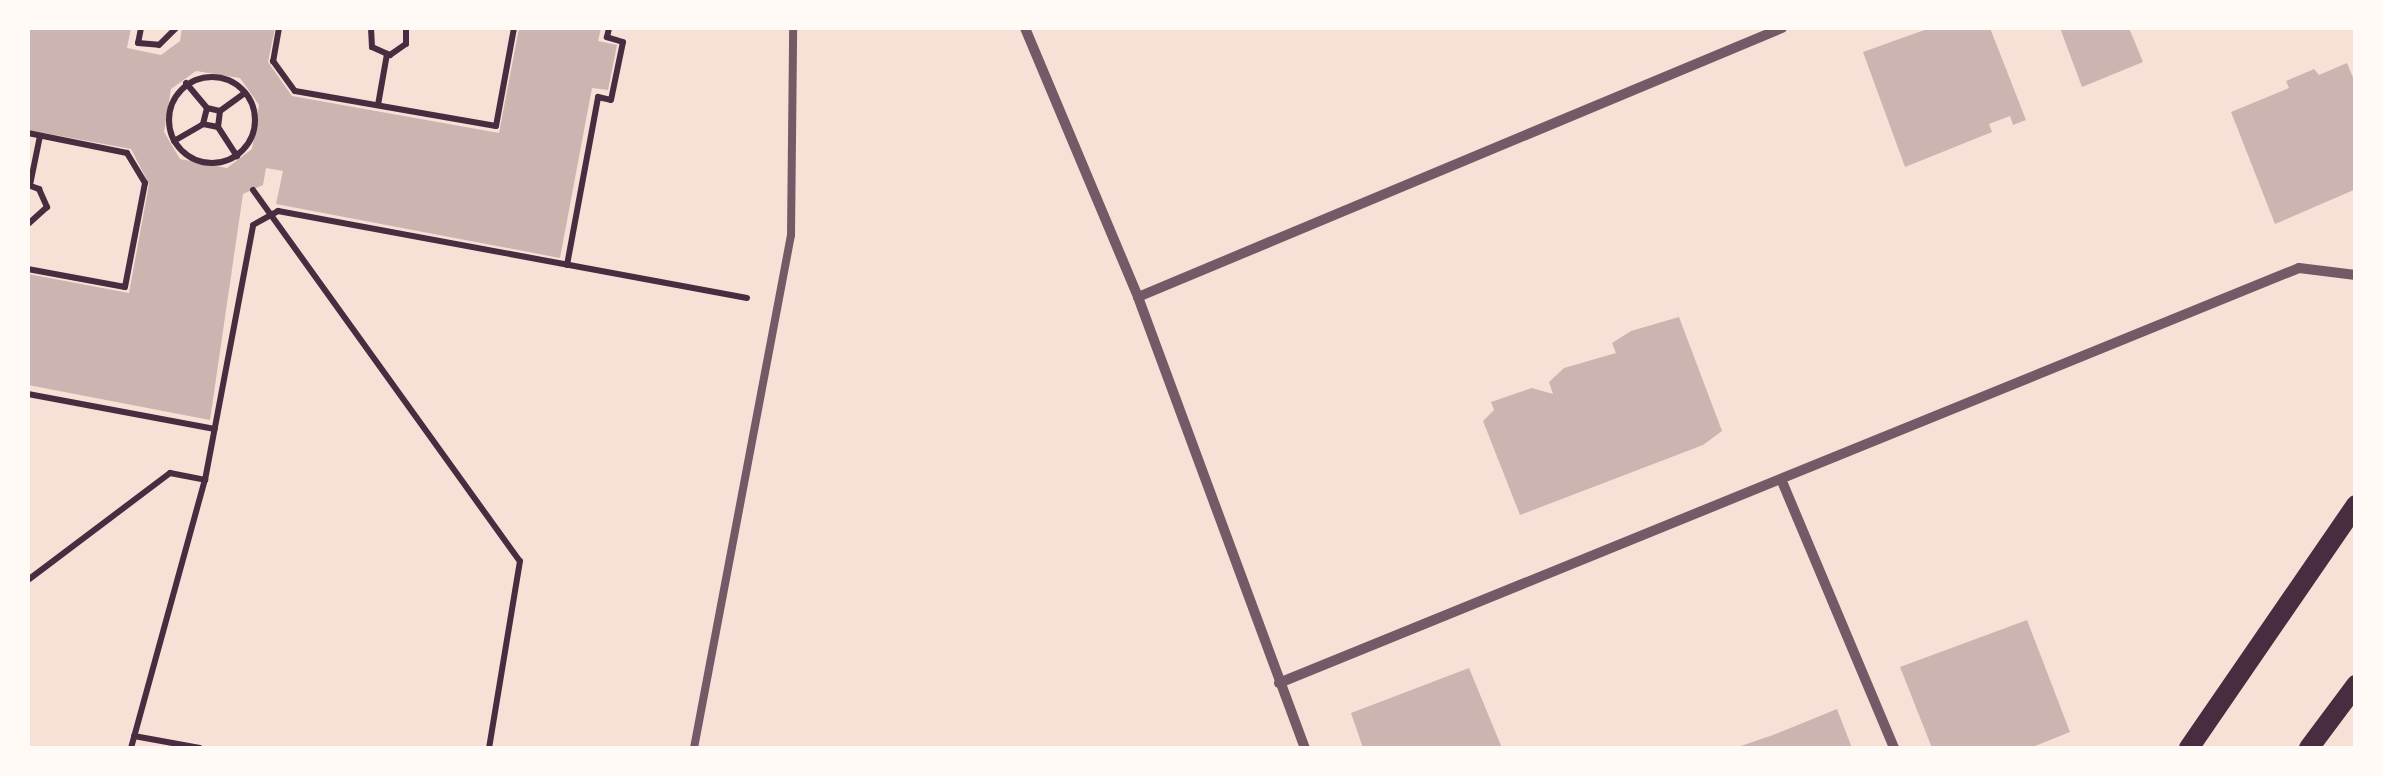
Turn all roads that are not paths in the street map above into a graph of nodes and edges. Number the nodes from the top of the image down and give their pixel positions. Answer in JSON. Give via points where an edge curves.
{"nodes":[{"id":1,"x":792,"y":28,"type":"edge"},
{"id":2,"x":1025,"y":28,"type":"edge"},
{"id":3,"x":1782,"y":28,"type":"edge"},
{"id":4,"x":2356,"y":275,"type":"edge"},
{"id":5,"x":1138,"y":297,"type":"junction"},
{"id":6,"x":1782,"y":479,"type":"junction"},
{"id":7,"x":2356,"y":505,"type":"edge"},
{"id":8,"x":1279,"y":683,"type":"junction"},
{"id":9,"x":2356,"y":686,"type":"edge"},
{"id":10,"x":694,"y":748,"type":"edge"},
{"id":11,"x":1305,"y":748,"type":"edge"},
{"id":12,"x":1894,"y":748,"type":"edge"},
{"id":13,"x":2189,"y":748,"type":"edge"},
{"id":14,"x":2309,"y":748,"type":"edge"}],
"edges":[{"from":1,"to":10,"type":"lane","via":[[790,236]]},
{"from":2,"to":5,"type":"street"},
{"from":3,"to":5,"type":"street"},
{"from":4,"to":6,"type":"street","via":[[2299,268]]},
{"from":5,"to":8,"type":"street"},
{"from":6,"to":8,"type":"street"},
{"from":6,"to":12,"type":"street"},
{"from":7,"to":13,"type":"main road"},
{"from":8,"to":11,"type":"street"},
{"from":9,"to":14,"type":"main road"}]}
